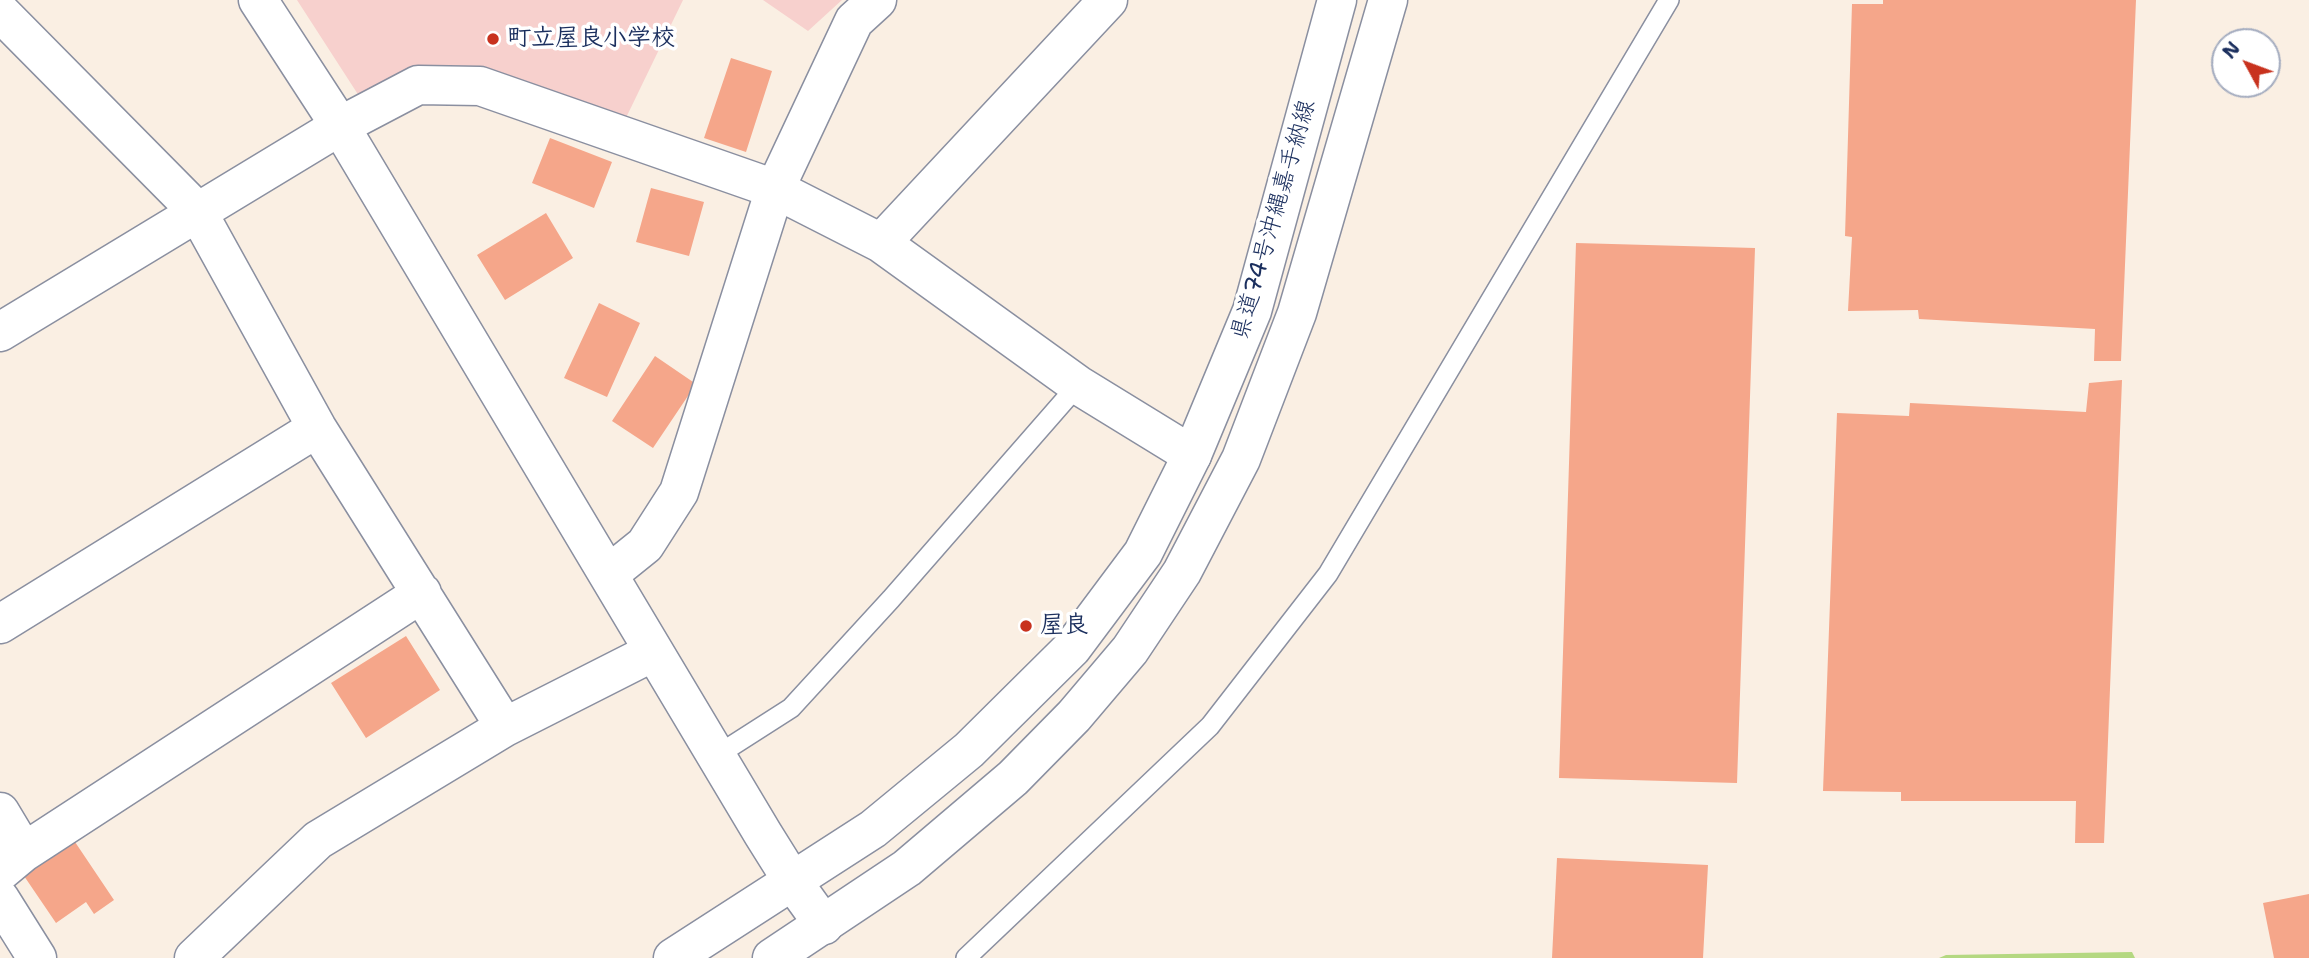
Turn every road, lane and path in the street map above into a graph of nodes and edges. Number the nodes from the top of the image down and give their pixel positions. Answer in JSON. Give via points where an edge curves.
{"nodes":[{"id":1,"x":258,"y":0,"type":"edge"},
{"id":2,"x":877,"y":0,"type":"edge"},
{"id":3,"x":1108,"y":0,"type":"edge"},
{"id":4,"x":1337,"y":0,"type":"edge"},
{"id":5,"x":1388,"y":0,"type":"edge"},
{"id":6,"x":1669,"y":0,"type":"edge"},
{"id":7,"x":0,"y":12,"type":"edge"},
{"id":8,"x":340,"y":126,"type":"junction"},
{"id":9,"x":775,"y":189,"type":"junction"},
{"id":10,"x":197,"y":211,"type":"junction"},
{"id":11,"x":881,"y":243,"type":"junction"},
{"id":12,"x":0,"y":332,"type":"edge"},
{"id":13,"x":1078,"y":385,"type":"junction"},
{"id":14,"x":317,"y":428,"type":"junction"},
{"id":15,"x":1192,"y":455,"type":"junction"},
{"id":16,"x":609,"y":575,"type":"junction"},
{"id":17,"x":422,"y":593,"type":"junction"},
{"id":18,"x":0,"y":624,"type":"edge"},
{"id":19,"x":653,"y":652,"type":"junction"},
{"id":20,"x":505,"y":727,"type":"junction"},
{"id":21,"x":716,"y":756,"type":"junction"},
{"id":22,"x":0,"y":812,"type":"edge"},
{"id":23,"x":12,"y":862,"type":"edge"},
{"id":24,"x":793,"y":882,"type":"junction"},
{"id":25,"x":0,"y":899,"type":"edge"},
{"id":26,"x":824,"y":925,"type":"junction"},
{"id":27,"x":37,"y":958,"type":"edge"},
{"id":28,"x":194,"y":958,"type":"edge"},
{"id":29,"x":673,"y":958,"type":"edge"},
{"id":30,"x":772,"y":958,"type":"edge"},
{"id":31,"x":967,"y":958,"type":"edge"}],
"edges":[{"from":1,"to":8,"type":"street"},
{"from":2,"to":9,"type":"street","via":[[854,22]]},
{"from":3,"to":11,"type":"street"},
{"from":4,"to":15,"type":"street","name":"県道74号沖縄嘉手納線","via":[[1252,311]]},
{"from":5,"to":26,"type":"street","name":"県道74号沖縄嘉手納線","via":[[1297,313],[1241,459],[1182,572],[1130,650],[1013,778],[907,868]]},
{"from":6,"to":31,"type":"lane","via":[[1328,574],[1210,726]]},
{"from":7,"to":10,"type":"street"},
{"from":8,"to":9,"type":"street","via":[[418,85],[480,86]]},
{"from":8,"to":10,"type":"street"},
{"from":8,"to":16,"type":"street"},
{"from":9,"to":11,"type":"street"},
{"from":9,"to":16,"type":"street","via":[[679,492],[645,545]]},
{"from":10,"to":12,"type":"street"},
{"from":10,"to":14,"type":"street"},
{"from":11,"to":13,"type":"street"},
{"from":13,"to":15,"type":"street"},
{"from":13,"to":21,"type":"lane","via":[[791,708]]},
{"from":14,"to":17,"type":"street"},
{"from":14,"to":18,"type":"street"},
{"from":15,"to":24,"type":"street","name":"県道74号沖縄嘉手納線","via":[[1143,553],[1072,648],[969,750],[873,829]]},
{"from":16,"to":19,"type":"street"},
{"from":17,"to":20,"type":"street"},
{"from":17,"to":23,"type":"street"},
{"from":19,"to":20,"type":"street"},
{"from":19,"to":21,"type":"street"},
{"from":20,"to":28,"type":"street","via":[[318,840]]},
{"from":21,"to":24,"type":"street"},
{"from":22,"to":23,"type":"street"},
{"from":24,"to":26,"type":"street"},
{"from":24,"to":29,"type":"street","name":"県道74号沖縄嘉手納線"},
{"from":25,"to":27,"type":"street"},
{"from":26,"to":30,"type":"street","name":"県道74号沖縄嘉手納線"}]}
